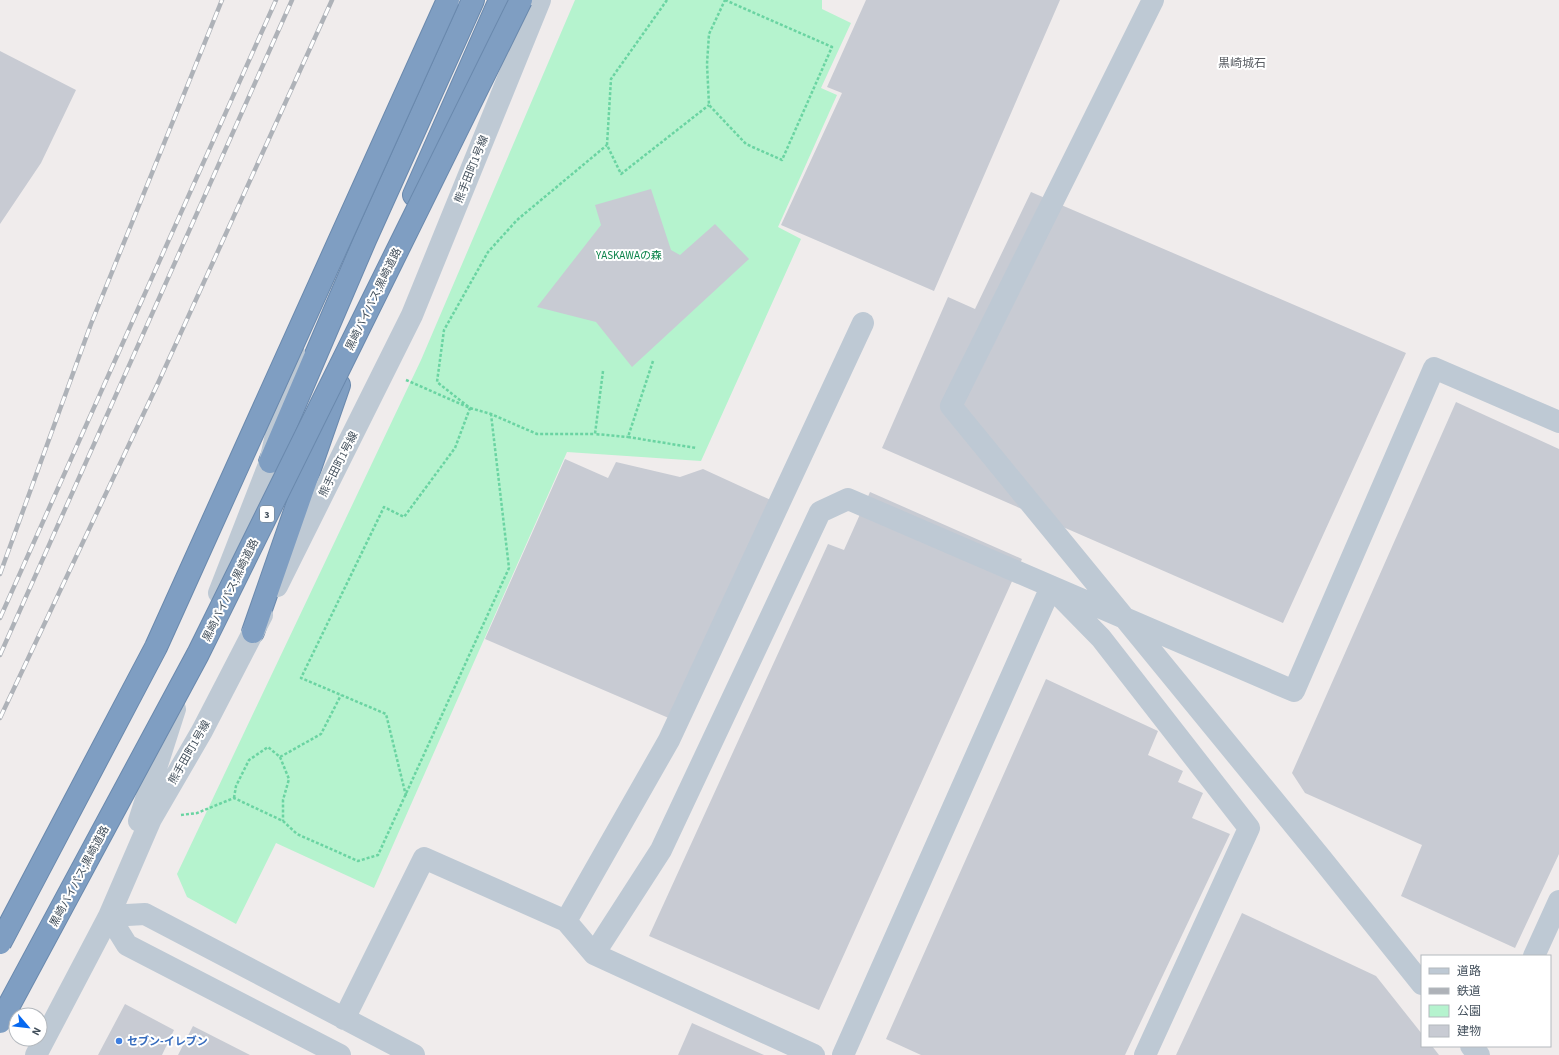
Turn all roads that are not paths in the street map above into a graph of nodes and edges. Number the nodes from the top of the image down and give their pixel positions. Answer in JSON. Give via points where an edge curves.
{"nodes":[{"id":1,"x":448,"y":0,"type":"edge"},
{"id":2,"x":473,"y":0,"type":"edge"},
{"id":3,"x":500,"y":0,"type":"edge"},
{"id":4,"x":521,"y":0,"type":"edge"},
{"id":5,"x":540,"y":0,"type":"edge"},
{"id":6,"x":1153,"y":0,"type":"edge"},
{"id":7,"x":863,"y":323,"type":"dead end"},
{"id":8,"x":1559,"y":422,"type":"edge"},
{"id":9,"x":270,"y":462,"type":"junction"},
{"id":10,"x":1052,"y":587,"type":"junction"},
{"id":11,"x":1124,"y":618,"type":"junction"},
{"id":12,"x":253,"y":632,"type":"junction"},
{"id":13,"x":1559,"y":901,"type":"edge"},
{"id":14,"x":109,"y":916,"type":"junction"},
{"id":15,"x":566,"y":921,"type":"junction"},
{"id":16,"x":0,"y":943,"type":"edge"},
{"id":17,"x":594,"y":954,"type":"junction"},
{"id":18,"x":1534,"y":955,"type":"edge"},
{"id":19,"x":1421,"y":983,"type":"edge"},
{"id":20,"x":344,"y":1019,"type":"junction"},
{"id":21,"x":0,"y":1022,"type":"edge"},
{"id":22,"x":1472,"y":1047,"type":"edge"},
{"id":23,"x":36,"y":1055,"type":"edge"},
{"id":24,"x":340,"y":1055,"type":"edge"},
{"id":25,"x":414,"y":1055,"type":"edge"},
{"id":26,"x":814,"y":1055,"type":"edge"},
{"id":27,"x":843,"y":1055,"type":"edge"},
{"id":28,"x":1145,"y":1055,"type":"edge"},
{"id":29,"x":1479,"y":1055,"type":"edge"}],
"edges":[{"from":1,"to":9,"type":"street","name":"熊手田町1号線","via":[[394,103],[324,258],[295,350]]},
{"from":1,"to":16,"type":"highway","bridge":true,"via":[[156,647]]},
{"from":2,"to":9,"type":"highway","via":[[365,240]]},
{"from":3,"to":12,"type":"highway","via":[[394,239],[345,369]]},
{"from":4,"to":21,"type":"highway","name":"黒崎バイパス;黒崎道路","number":"3","bridge":true,"via":[[198,654]]},
{"from":5,"to":12,"type":"street","name":"熊手田町1号線","via":[[412,315]]},
{"from":6,"to":11,"type":"street","via":[[951,406]]},
{"from":7,"to":15,"type":"street","via":[[669,740]]},
{"from":8,"to":11,"type":"street","via":[[1434,368],[1294,691]]},
{"from":9,"to":14,"type":"street","name":"熊手田町1号線","via":[[171,721]]},
{"from":10,"to":11,"type":"street"},
{"from":10,"to":17,"type":"street","via":[[848,499],[820,512],[661,850]]},
{"from":10,"to":27,"type":"street"},
{"from":10,"to":28,"type":"street","via":[[1101,638],[1249,828]]},
{"from":11,"to":19,"type":"street"},
{"from":12,"to":14,"type":"street","name":"熊手田町1号線","via":[[202,731],[151,819]]},
{"from":13,"to":18,"type":"street"},
{"from":14,"to":20,"type":"street","via":[[145,914]]},
{"from":14,"to":23,"type":"street","name":"熊手田町1号線"},
{"from":14,"to":24,"type":"street","via":[[127,946]]},
{"from":15,"to":17,"type":"street"},
{"from":15,"to":20,"type":"street","via":[[424,858]]},
{"from":17,"to":26,"type":"street"},
{"from":20,"to":25,"type":"street"},
{"from":22,"to":29,"type":"street"}]}
